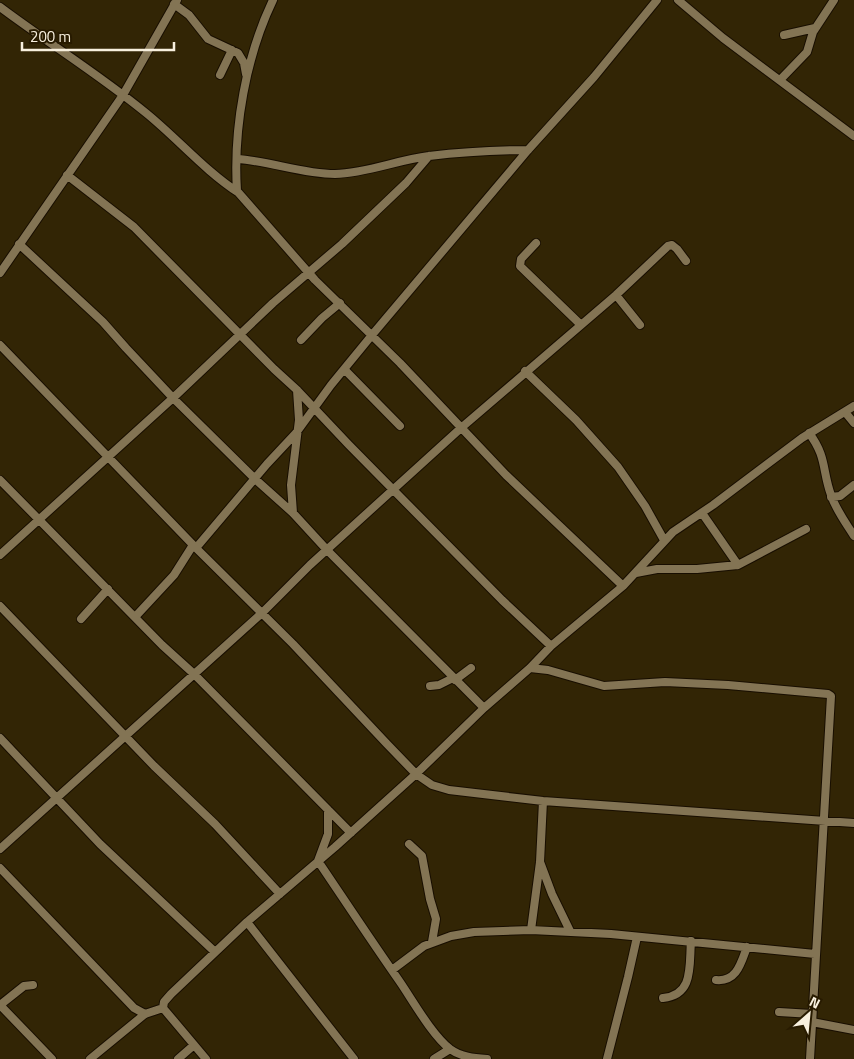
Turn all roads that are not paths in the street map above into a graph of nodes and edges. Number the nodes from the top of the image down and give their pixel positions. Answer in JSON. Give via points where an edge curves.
{"nodes":[{"id":1,"x":272,"y":0,"type":"edge"},
{"id":2,"x":657,"y":0,"type":"edge"},
{"id":3,"x":678,"y":0,"type":"edge"},
{"id":4,"x":834,"y":0,"type":"edge"},
{"id":5,"x":175,"y":2,"type":"edge"},
{"id":6,"x":0,"y":7,"type":"edge"},
{"id":7,"x":814,"y":28,"type":"junction"},
{"id":8,"x":784,"y":34,"type":"dead end"},
{"id":9,"x":232,"y":50,"type":"junction"},
{"id":10,"x":220,"y":75,"type":"dead end"},
{"id":11,"x":247,"y":78,"type":"junction"},
{"id":12,"x":780,"y":80,"type":"junction"},
{"id":13,"x":123,"y":95,"type":"junction"},
{"id":14,"x":854,"y":136,"type":"edge"},
{"id":15,"x":528,"y":150,"type":"junction"},
{"id":16,"x":429,"y":156,"type":"junction"},
{"id":17,"x":237,"y":159,"type":"junction"},
{"id":18,"x":67,"y":175,"type":"junction"},
{"id":19,"x":240,"y":194,"type":"junction"},
{"id":20,"x":536,"y":242,"type":"dead end"},
{"id":21,"x":19,"y":244,"type":"junction"},
{"id":22,"x":686,"y":261,"type":"dead end"},
{"id":23,"x":308,"y":272,"type":"junction"},
{"id":24,"x":0,"y":273,"type":"edge"},
{"id":25,"x":616,"y":295,"type":"junction"},
{"id":26,"x":340,"y":303,"type":"junction"},
{"id":27,"x":580,"y":324,"type":"junction"},
{"id":28,"x":640,"y":325,"type":"dead end"},
{"id":29,"x":239,"y":334,"type":"junction"},
{"id":30,"x":372,"y":335,"type":"junction"},
{"id":31,"x":301,"y":340,"type":"dead end"},
{"id":32,"x":0,"y":345,"type":"edge"},
{"id":33,"x":344,"y":369,"type":"junction"},
{"id":34,"x":525,"y":371,"type":"junction"},
{"id":35,"x":298,"y":390,"type":"junction"},
{"id":36,"x":173,"y":398,"type":"junction"},
{"id":37,"x":854,"y":406,"type":"edge"},
{"id":38,"x":314,"y":408,"type":"junction"},
{"id":39,"x":845,"y":412,"type":"junction"},
{"id":40,"x":854,"y":423,"type":"edge"},
{"id":41,"x":400,"y":426,"type":"dead end"},
{"id":42,"x":461,"y":428,"type":"junction"},
{"id":43,"x":296,"y":433,"type":"junction"},
{"id":44,"x":809,"y":433,"type":"junction"},
{"id":45,"x":108,"y":457,"type":"junction"},
{"id":46,"x":255,"y":479,"type":"junction"},
{"id":47,"x":0,"y":480,"type":"edge"},
{"id":48,"x":854,"y":485,"type":"edge"},
{"id":49,"x":393,"y":490,"type":"junction"},
{"id":50,"x":831,"y":497,"type":"junction"},
{"id":51,"x":293,"y":513,"type":"junction"},
{"id":52,"x":702,"y":513,"type":"junction"},
{"id":53,"x":39,"y":519,"type":"junction"},
{"id":54,"x":806,"y":529,"type":"dead end"},
{"id":55,"x":854,"y":536,"type":"edge"},
{"id":56,"x":664,"y":540,"type":"junction"},
{"id":57,"x":194,"y":547,"type":"junction"},
{"id":58,"x":327,"y":550,"type":"junction"},
{"id":59,"x":0,"y":555,"type":"edge"},
{"id":60,"x":738,"y":565,"type":"junction"},
{"id":61,"x":636,"y":573,"type":"junction"},
{"id":62,"x":622,"y":586,"type":"junction"},
{"id":63,"x":108,"y":589,"type":"junction"},
{"id":64,"x":0,"y":606,"type":"edge"},
{"id":65,"x":262,"y":613,"type":"junction"},
{"id":66,"x":135,"y":617,"type":"junction"},
{"id":67,"x":81,"y":619,"type":"dead end"},
{"id":68,"x":551,"y":646,"type":"junction"},
{"id":69,"x":471,"y":668,"type":"dead end"},
{"id":70,"x":530,"y":668,"type":"junction"},
{"id":71,"x":194,"y":674,"type":"junction"},
{"id":72,"x":454,"y":679,"type":"junction"},
{"id":73,"x":430,"y":686,"type":"dead end"},
{"id":74,"x":484,"y":708,"type":"junction"},
{"id":75,"x":127,"y":736,"type":"junction"},
{"id":76,"x":0,"y":738,"type":"edge"},
{"id":77,"x":416,"y":774,"type":"junction"},
{"id":78,"x":58,"y":797,"type":"junction"},
{"id":79,"x":543,"y":801,"type":"junction"},
{"id":80,"x":328,"y":810,"type":"junction"},
{"id":81,"x":824,"y":821,"type":"junction"},
{"id":82,"x":854,"y":823,"type":"edge"},
{"id":83,"x":351,"y":833,"type":"junction"},
{"id":84,"x":409,"y":844,"type":"dead end"},
{"id":85,"x":0,"y":849,"type":"edge"},
{"id":86,"x":318,"y":861,"type":"junction"},
{"id":87,"x":540,"y":862,"type":"junction"},
{"id":88,"x":0,"y":868,"type":"edge"},
{"id":89,"x":280,"y":894,"type":"junction"},
{"id":90,"x":247,"y":922,"type":"junction"},
{"id":91,"x":531,"y":930,"type":"junction"},
{"id":92,"x":570,"y":931,"type":"junction"},
{"id":93,"x":637,"y":937,"type":"junction"},
{"id":94,"x":432,"y":942,"type":"junction"},
{"id":95,"x":691,"y":942,"type":"junction"},
{"id":96,"x":747,"y":947,"type":"junction"},
{"id":97,"x":215,"y":952,"type":"junction"},
{"id":98,"x":815,"y":954,"type":"junction"},
{"id":99,"x":392,"y":970,"type":"junction"},
{"id":100,"x":716,"y":980,"type":"dead end"},
{"id":101,"x":34,"y":985,"type":"dead end"},
{"id":102,"x":663,"y":998,"type":"dead end"},
{"id":103,"x":0,"y":1005,"type":"edge"},
{"id":104,"x":163,"y":1008,"type":"junction"},
{"id":105,"x":779,"y":1012,"type":"dead end"},
{"id":106,"x":145,"y":1014,"type":"junction"},
{"id":107,"x":812,"y":1018,"type":"junction"},
{"id":108,"x":854,"y":1030,"type":"edge"},
{"id":109,"x":194,"y":1045,"type":"junction"},
{"id":110,"x":450,"y":1049,"type":"junction"},
{"id":111,"x":52,"y":1059,"type":"edge"},
{"id":112,"x":90,"y":1059,"type":"edge"},
{"id":113,"x":178,"y":1059,"type":"edge"},
{"id":114,"x":206,"y":1059,"type":"edge"},
{"id":115,"x":354,"y":1059,"type":"edge"},
{"id":116,"x":434,"y":1059,"type":"edge"},
{"id":117,"x":487,"y":1059,"type":"edge"},
{"id":118,"x":607,"y":1059,"type":"edge"},
{"id":119,"x":810,"y":1059,"type":"edge"}],
"edges":[{"from":1,"to":11,"type":"street"},
{"from":2,"to":15,"type":"street"},
{"from":3,"to":12,"type":"street"},
{"from":4,"to":7,"type":"street"},
{"from":5,"to":9,"type":"street","via":[[208,38]]},
{"from":5,"to":13,"type":"street"},
{"from":6,"to":13,"type":"street"},
{"from":7,"to":8,"type":"street"},
{"from":7,"to":12,"type":"street","via":[[807,52]]},
{"from":9,"to":10,"type":"street"},
{"from":9,"to":11,"type":"street","via":[[242,58]]},
{"from":11,"to":17,"type":"street","via":[[238,130]]},
{"from":12,"to":14,"type":"street"},
{"from":13,"to":18,"type":"street"},
{"from":13,"to":19,"type":"street"},
{"from":15,"to":16,"type":"street"},
{"from":15,"to":30,"type":"street"},
{"from":16,"to":17,"type":"street","via":[[336,174]]},
{"from":16,"to":23,"type":"street","via":[[406,183]]},
{"from":17,"to":19,"type":"street","via":[[237,191]]},
{"from":18,"to":21,"type":"street"},
{"from":18,"to":29,"type":"street","via":[[134,227]]},
{"from":19,"to":23,"type":"street"},
{"from":20,"to":27,"type":"street","via":[[521,259],[520,266]]},
{"from":21,"to":24,"type":"street"},
{"from":21,"to":36,"type":"street","via":[[103,322]]},
{"from":22,"to":25,"type":"street","via":[[676,248],[668,246]]},
{"from":23,"to":26,"type":"street"},
{"from":23,"to":29,"type":"street"},
{"from":25,"to":27,"type":"street"},
{"from":25,"to":28,"type":"street"},
{"from":26,"to":30,"type":"street"},
{"from":26,"to":31,"type":"street"},
{"from":27,"to":34,"type":"street"},
{"from":29,"to":35,"type":"street"},
{"from":29,"to":36,"type":"street"},
{"from":30,"to":33,"type":"street"},
{"from":30,"to":42,"type":"street"},
{"from":32,"to":45,"type":"street"},
{"from":33,"to":38,"type":"street"},
{"from":33,"to":41,"type":"street"},
{"from":34,"to":42,"type":"street"},
{"from":34,"to":56,"type":"street","via":[[576,420],[618,467]]},
{"from":35,"to":38,"type":"street"},
{"from":35,"to":43,"type":"street"},
{"from":36,"to":45,"type":"street"},
{"from":36,"to":46,"type":"street"},
{"from":37,"to":39,"type":"street"},
{"from":38,"to":43,"type":"street"},
{"from":38,"to":49,"type":"street"},
{"from":39,"to":40,"type":"street"},
{"from":39,"to":44,"type":"street"},
{"from":42,"to":49,"type":"street"},
{"from":42,"to":62,"type":"street"},
{"from":43,"to":46,"type":"street"},
{"from":43,"to":51,"type":"street","via":[[291,485]]},
{"from":44,"to":50,"type":"street","via":[[822,454]]},
{"from":44,"to":52,"type":"street"},
{"from":45,"to":53,"type":"street"},
{"from":45,"to":57,"type":"street"},
{"from":46,"to":51,"type":"street"},
{"from":46,"to":57,"type":"street"},
{"from":47,"to":53,"type":"street"},
{"from":48,"to":50,"type":"street","via":[[841,496]]},
{"from":49,"to":58,"type":"street"},
{"from":49,"to":68,"type":"street"},
{"from":50,"to":55,"type":"street"},
{"from":51,"to":58,"type":"street"},
{"from":52,"to":56,"type":"street"},
{"from":52,"to":60,"type":"street"},
{"from":53,"to":59,"type":"street"},
{"from":53,"to":63,"type":"street"},
{"from":54,"to":60,"type":"street"},
{"from":56,"to":61,"type":"street"},
{"from":57,"to":65,"type":"street"},
{"from":57,"to":66,"type":"street","via":[[174,576]]},
{"from":58,"to":65,"type":"street"},
{"from":58,"to":72,"type":"street"},
{"from":60,"to":61,"type":"street"},
{"from":61,"to":62,"type":"street"},
{"from":62,"to":68,"type":"street"},
{"from":63,"to":66,"type":"street"},
{"from":63,"to":67,"type":"street"},
{"from":64,"to":75,"type":"street"},
{"from":65,"to":71,"type":"street"},
{"from":65,"to":77,"type":"street"},
{"from":66,"to":71,"type":"street"},
{"from":68,"to":70,"type":"street"},
{"from":69,"to":72,"type":"street"},
{"from":70,"to":74,"type":"street"},
{"from":70,"to":81,"type":"street","via":[[604,686],[664,682],[829,694],[832,698]]},
{"from":71,"to":75,"type":"street"},
{"from":71,"to":80,"type":"street"},
{"from":72,"to":73,"type":"street"},
{"from":72,"to":74,"type":"street"},
{"from":74,"to":77,"type":"street"},
{"from":75,"to":78,"type":"street"},
{"from":75,"to":89,"type":"street"},
{"from":76,"to":78,"type":"street"},
{"from":77,"to":79,"type":"street","via":[[440,788]]},
{"from":77,"to":83,"type":"street"},
{"from":78,"to":85,"type":"street"},
{"from":78,"to":97,"type":"street","via":[[100,844]]},
{"from":79,"to":81,"type":"street"},
{"from":79,"to":87,"type":"street"},
{"from":80,"to":83,"type":"street"},
{"from":80,"to":86,"type":"street","via":[[328,834]]},
{"from":81,"to":82,"type":"street"},
{"from":81,"to":98,"type":"street"},
{"from":83,"to":86,"type":"street"},
{"from":84,"to":94,"type":"street","via":[[422,856],[436,919]]},
{"from":86,"to":89,"type":"street"},
{"from":86,"to":99,"type":"street"},
{"from":87,"to":91,"type":"street"},
{"from":87,"to":92,"type":"street"},
{"from":88,"to":106,"type":"street","via":[[134,1008]]},
{"from":89,"to":90,"type":"street"},
{"from":90,"to":97,"type":"street"},
{"from":90,"to":115,"type":"street"},
{"from":91,"to":92,"type":"street"},
{"from":91,"to":94,"type":"street","via":[[474,932]]},
{"from":92,"to":93,"type":"street"},
{"from":93,"to":95,"type":"street"},
{"from":93,"to":118,"type":"street"},
{"from":94,"to":99,"type":"street"},
{"from":95,"to":96,"type":"street"},
{"from":95,"to":102,"type":"street","via":[[685,987],[678,995]]},
{"from":96,"to":98,"type":"street"},
{"from":96,"to":100,"type":"street","via":[[734,976],[728,980]]},
{"from":97,"to":104,"type":"street","via":[[171,994]]},
{"from":98,"to":107,"type":"street"},
{"from":99,"to":110,"type":"street"},
{"from":101,"to":103,"type":"street","via":[[24,986]]},
{"from":103,"to":111,"type":"street"},
{"from":104,"to":106,"type":"street"},
{"from":104,"to":109,"type":"street"},
{"from":105,"to":107,"type":"street"},
{"from":106,"to":112,"type":"street"},
{"from":107,"to":108,"type":"street"},
{"from":107,"to":119,"type":"street"},
{"from":109,"to":113,"type":"street"},
{"from":109,"to":114,"type":"street"},
{"from":110,"to":116,"type":"street"},
{"from":110,"to":117,"type":"street","via":[[471,1058]]}]}
